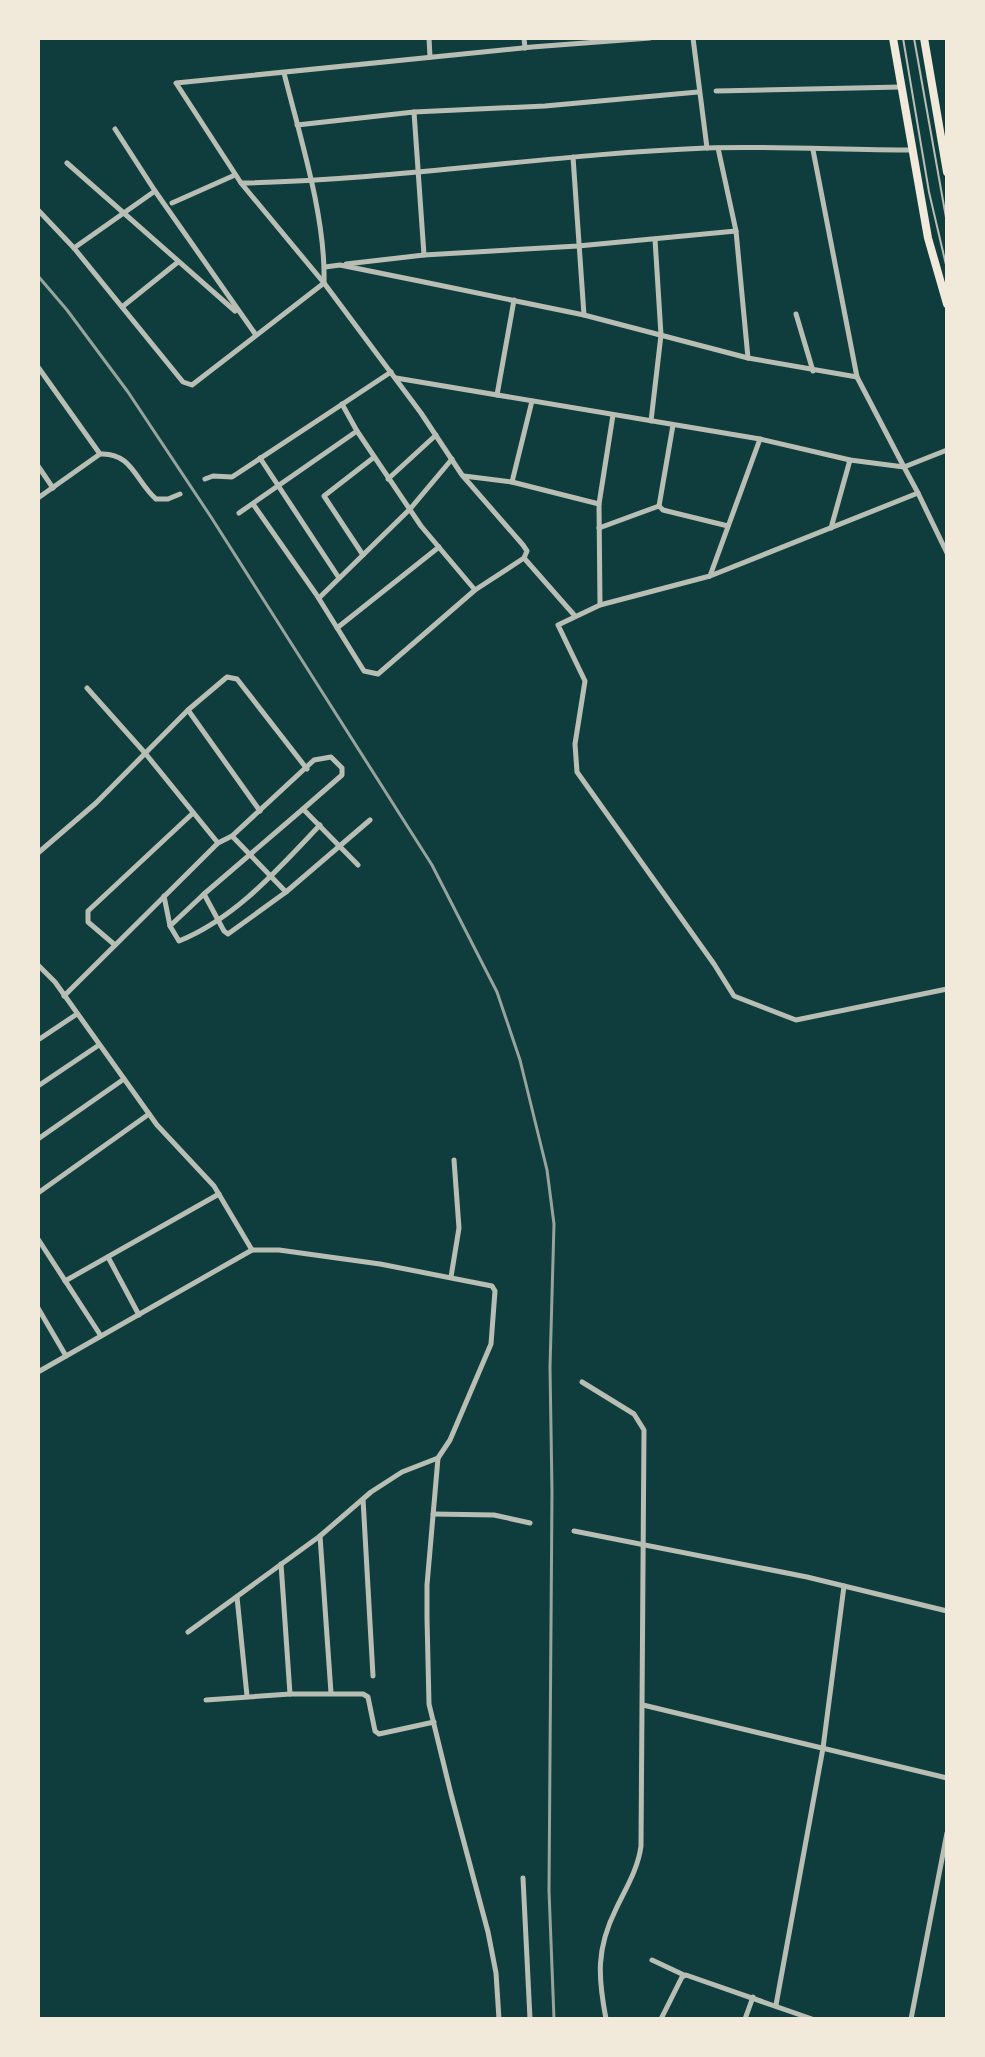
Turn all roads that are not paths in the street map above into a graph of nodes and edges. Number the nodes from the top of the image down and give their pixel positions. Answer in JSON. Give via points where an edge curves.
{"nodes":[{"id":1,"x":429,"y":38,"type":"edge"},
{"id":2,"x":524,"y":38,"type":"edge"},
{"id":3,"x":650,"y":38,"type":"edge"},
{"id":4,"x":693,"y":38,"type":"edge"},
{"id":5,"x":893,"y":38,"type":"edge"},
{"id":6,"x":903,"y":38,"type":"edge"},
{"id":7,"x":914,"y":38,"type":"edge"},
{"id":8,"x":924,"y":38,"type":"edge"},
{"id":9,"x":525,"y":48,"type":"junction"},
{"id":10,"x":430,"y":57,"type":"junction"},
{"id":11,"x":284,"y":73,"type":"junction"},
{"id":12,"x":901,"y":87,"type":"junction"},
{"id":13,"x":716,"y":91,"type":"dead end"},
{"id":14,"x":698,"y":92,"type":"junction"},
{"id":15,"x":414,"y":112,"type":"junction"},
{"id":16,"x":297,"y":125,"type":"junction"},
{"id":17,"x":115,"y":129,"type":"dead end"},
{"id":18,"x":944,"y":134,"type":"edge"},
{"id":19,"x":707,"y":148,"type":"junction"},
{"id":20,"x":718,"y":148,"type":"junction"},
{"id":21,"x":813,"y":150,"type":"junction"},
{"id":22,"x":912,"y":150,"type":"junction"},
{"id":23,"x":573,"y":157,"type":"junction"},
{"id":24,"x":67,"y":163,"type":"dead end"},
{"id":25,"x":418,"y":172,"type":"junction"},
{"id":26,"x":947,"y":172,"type":"edge"},
{"id":27,"x":235,"y":175,"type":"junction"},
{"id":28,"x":311,"y":182,"type":"junction"},
{"id":29,"x":241,"y":183,"type":"junction"},
{"id":30,"x":155,"y":191,"type":"junction"},
{"id":31,"x":172,"y":203,"type":"dead end"},
{"id":32,"x":38,"y":210,"type":"edge"},
{"id":33,"x":123,"y":213,"type":"junction"},
{"id":34,"x":947,"y":223,"type":"edge"},
{"id":35,"x":736,"y":231,"type":"junction"},
{"id":36,"x":655,"y":239,"type":"junction"},
{"id":37,"x":578,"y":246,"type":"junction"},
{"id":38,"x":74,"y":248,"type":"junction"},
{"id":39,"x":424,"y":255,"type":"junction"},
{"id":40,"x":178,"y":262,"type":"junction"},
{"id":41,"x":340,"y":265,"type":"junction"},
{"id":42,"x":325,"y":267,"type":"junction"},
{"id":43,"x":947,"y":269,"type":"edge"},
{"id":44,"x":324,"y":283,"type":"junction"},
{"id":45,"x":514,"y":300,"type":"junction"},
{"id":46,"x":947,"y":304,"type":"edge"},
{"id":47,"x":122,"y":307,"type":"junction"},
{"id":48,"x":796,"y":314,"type":"dead end"},
{"id":49,"x":584,"y":315,"type":"junction"},
{"id":50,"x":242,"y":317,"type":"junction"},
{"id":51,"x":256,"y":335,"type":"junction"},
{"id":52,"x":661,"y":335,"type":"junction"},
{"id":53,"x":748,"y":358,"type":"junction"},
{"id":54,"x":38,"y":367,"type":"edge"},
{"id":55,"x":813,"y":371,"type":"junction"},
{"id":56,"x":391,"y":372,"type":"junction"},
{"id":57,"x":857,"y":377,"type":"junction"},
{"id":58,"x":396,"y":378,"type":"junction"},
{"id":59,"x":497,"y":395,"type":"junction"},
{"id":60,"x":532,"y":401,"type":"junction"},
{"id":61,"x":342,"y":404,"type":"junction"},
{"id":62,"x":613,"y":415,"type":"junction"},
{"id":63,"x":651,"y":421,"type":"junction"},
{"id":64,"x":673,"y":425,"type":"junction"},
{"id":65,"x":357,"y":431,"type":"junction"},
{"id":66,"x":436,"y":435,"type":"junction"},
{"id":67,"x":760,"y":439,"type":"junction"},
{"id":68,"x":947,"y":450,"type":"edge"},
{"id":69,"x":100,"y":454,"type":"junction"},
{"id":70,"x":260,"y":458,"type":"junction"},
{"id":71,"x":373,"y":458,"type":"junction"},
{"id":72,"x":452,"y":459,"type":"junction"},
{"id":73,"x":850,"y":460,"type":"junction"},
{"id":74,"x":38,"y":466,"type":"edge"},
{"id":75,"x":904,"y":467,"type":"junction"},
{"id":76,"x":462,"y":475,"type":"junction"},
{"id":77,"x":205,"y":479,"type":"dead end"},
{"id":78,"x":388,"y":479,"type":"junction"},
{"id":79,"x":512,"y":482,"type":"junction"},
{"id":80,"x":279,"y":486,"type":"junction"},
{"id":81,"x":53,"y":488,"type":"junction"},
{"id":82,"x":918,"y":493,"type":"junction"},
{"id":83,"x":180,"y":494,"type":"dead end"},
{"id":84,"x":38,"y":498,"type":"edge"},
{"id":85,"x":253,"y":504,"type":"junction"},
{"id":86,"x":599,"y":504,"type":"junction"},
{"id":87,"x":659,"y":506,"type":"junction"},
{"id":88,"x":410,"y":509,"type":"junction"},
{"id":89,"x":239,"y":513,"type":"dead end"},
{"id":90,"x":728,"y":526,"type":"junction"},
{"id":91,"x":599,"y":528,"type":"junction"},
{"id":92,"x":830,"y":529,"type":"junction"},
{"id":93,"x":439,"y":547,"type":"junction"},
{"id":94,"x":947,"y":553,"type":"edge"},
{"id":95,"x":363,"y":555,"type":"junction"},
{"id":96,"x":524,"y":558,"type":"junction"},
{"id":97,"x":710,"y":576,"type":"junction"},
{"id":98,"x":339,"y":578,"type":"junction"},
{"id":99,"x":475,"y":590,"type":"junction"},
{"id":100,"x":319,"y":598,"type":"junction"},
{"id":101,"x":600,"y":605,"type":"junction"},
{"id":102,"x":575,"y":616,"type":"junction"},
{"id":103,"x":337,"y":628,"type":"junction"},
{"id":104,"x":87,"y":688,"type":"dead end"},
{"id":105,"x":188,"y":710,"type":"junction"},
{"id":106,"x":145,"y":753,"type":"junction"},
{"id":107,"x":307,"y":769,"type":"junction"},
{"id":108,"x":303,"y":809,"type":"junction"},
{"id":109,"x":260,"y":811,"type":"junction"},
{"id":110,"x":193,"y":813,"type":"junction"},
{"id":111,"x":370,"y":820,"type":"dead end"},
{"id":112,"x":320,"y":825,"type":"junction"},
{"id":113,"x":232,"y":836,"type":"junction"},
{"id":114,"x":218,"y":843,"type":"junction"},
{"id":115,"x":341,"y":846,"type":"junction"},
{"id":116,"x":38,"y":853,"type":"edge"},
{"id":117,"x":251,"y":855,"type":"junction"},
{"id":118,"x":358,"y":865,"type":"dead end"},
{"id":119,"x":271,"y":877,"type":"junction"},
{"id":120,"x":286,"y":892,"type":"junction"},
{"id":121,"x":204,"y":894,"type":"junction"},
{"id":122,"x":164,"y":896,"type":"junction"},
{"id":123,"x":219,"y":921,"type":"junction"},
{"id":124,"x":170,"y":926,"type":"junction"},
{"id":125,"x":115,"y":945,"type":"junction"},
{"id":126,"x":38,"y":965,"type":"edge"},
{"id":127,"x":947,"y":989,"type":"edge"},
{"id":128,"x":64,"y":996,"type":"junction"},
{"id":129,"x":77,"y":1014,"type":"junction"},
{"id":130,"x":38,"y":1040,"type":"edge"},
{"id":131,"x":99,"y":1045,"type":"junction"},
{"id":132,"x":124,"y":1079,"type":"junction"},
{"id":133,"x":38,"y":1086,"type":"edge"},
{"id":134,"x":149,"y":1114,"type":"junction"},
{"id":135,"x":38,"y":1139,"type":"edge"},
{"id":136,"x":454,"y":1160,"type":"dead end"},
{"id":137,"x":38,"y":1193,"type":"edge"},
{"id":138,"x":219,"y":1194,"type":"junction"},
{"id":139,"x":38,"y":1240,"type":"edge"},
{"id":140,"x":252,"y":1250,"type":"junction"},
{"id":141,"x":108,"y":1257,"type":"junction"},
{"id":142,"x":451,"y":1277,"type":"junction"},
{"id":143,"x":65,"y":1281,"type":"junction"},
{"id":144,"x":38,"y":1308,"type":"edge"},
{"id":145,"x":139,"y":1315,"type":"junction"},
{"id":146,"x":101,"y":1336,"type":"junction"},
{"id":147,"x":66,"y":1356,"type":"junction"},
{"id":148,"x":38,"y":1372,"type":"edge"},
{"id":149,"x":582,"y":1382,"type":"dead end"},
{"id":150,"x":438,"y":1458,"type":"junction"},
{"id":151,"x":363,"y":1499,"type":"junction"},
{"id":152,"x":433,"y":1514,"type":"junction"},
{"id":153,"x":530,"y":1523,"type":"dead end"},
{"id":154,"x":574,"y":1531,"type":"dead end"},
{"id":155,"x":320,"y":1536,"type":"junction"},
{"id":156,"x":642,"y":1543,"type":"junction"},
{"id":157,"x":281,"y":1564,"type":"junction"},
{"id":158,"x":844,"y":1586,"type":"junction"},
{"id":159,"x":237,"y":1597,"type":"junction"},
{"id":160,"x":947,"y":1611,"type":"edge"},
{"id":161,"x":188,"y":1632,"type":"dead end"},
{"id":162,"x":373,"y":1676,"type":"dead end"},
{"id":163,"x":331,"y":1693,"type":"junction"},
{"id":164,"x":290,"y":1694,"type":"junction"},
{"id":165,"x":247,"y":1696,"type":"junction"},
{"id":166,"x":206,"y":1700,"type":"dead end"},
{"id":167,"x":643,"y":1705,"type":"junction"},
{"id":168,"x":434,"y":1722,"type":"junction"},
{"id":169,"x":823,"y":1748,"type":"junction"},
{"id":170,"x":947,"y":1778,"type":"edge"},
{"id":171,"x":947,"y":1833,"type":"edge"},
{"id":172,"x":523,"y":1878,"type":"dead end"},
{"id":173,"x":652,"y":1960,"type":"dead end"},
{"id":174,"x":685,"y":1975,"type":"junction"},
{"id":175,"x":753,"y":1997,"type":"junction"},
{"id":176,"x":776,"y":2005,"type":"junction"},
{"id":177,"x":499,"y":2019,"type":"edge"},
{"id":178,"x":530,"y":2019,"type":"edge"},
{"id":179,"x":606,"y":2019,"type":"edge"},
{"id":180,"x":661,"y":2019,"type":"edge"},
{"id":181,"x":745,"y":2019,"type":"edge"},
{"id":182,"x":812,"y":2019,"type":"edge"},
{"id":183,"x":911,"y":2019,"type":"edge"}],
"edges":[{"from":1,"to":10,"type":"street"},
{"from":2,"to":9,"type":"street"},
{"from":3,"to":9,"type":"street"},
{"from":4,"to":14,"type":"street"},
{"from":5,"to":12,"type":"main road"},
{"from":6,"to":43,"type":"lane"},
{"from":7,"to":34,"type":"lane"},
{"from":8,"to":18,"type":"main road"},
{"from":9,"to":10,"type":"street"},
{"from":10,"to":11,"type":"street"},
{"from":11,"to":16,"type":"street"},
{"from":11,"to":27,"type":"street","via":[[176,83]]},
{"from":12,"to":13,"type":"street"},
{"from":12,"to":22,"type":"main road"},
{"from":14,"to":15,"type":"street"},
{"from":14,"to":19,"type":"street"},
{"from":15,"to":16,"type":"street"},
{"from":15,"to":25,"type":"street"},
{"from":16,"to":28,"type":"street"},
{"from":17,"to":30,"type":"street"},
{"from":18,"to":26,"type":"main road"},
{"from":19,"to":20,"type":"street"},
{"from":19,"to":23,"type":"street"},
{"from":20,"to":21,"type":"street"},
{"from":20,"to":35,"type":"street"},
{"from":21,"to":22,"type":"street"},
{"from":21,"to":57,"type":"street"},
{"from":22,"to":46,"type":"main road"},
{"from":23,"to":25,"type":"street"},
{"from":23,"to":37,"type":"street"},
{"from":24,"to":33,"type":"street"},
{"from":25,"to":28,"type":"street"},
{"from":25,"to":39,"type":"street"},
{"from":27,"to":29,"type":"street"},
{"from":27,"to":31,"type":"street"},
{"from":28,"to":29,"type":"street"},
{"from":28,"to":42,"type":"street"},
{"from":29,"to":44,"type":"street"},
{"from":30,"to":33,"type":"street"},
{"from":30,"to":50,"type":"street"},
{"from":32,"to":38,"type":"street"},
{"from":33,"to":38,"type":"street"},
{"from":33,"to":40,"type":"street"},
{"from":35,"to":36,"type":"street"},
{"from":35,"to":53,"type":"street"},
{"from":36,"to":37,"type":"street"},
{"from":36,"to":52,"type":"street"},
{"from":37,"to":39,"type":"street"},
{"from":37,"to":49,"type":"street"},
{"from":38,"to":47,"type":"street"},
{"from":39,"to":41,"type":"street"},
{"from":40,"to":47,"type":"street"},
{"from":40,"to":50,"type":"street"},
{"from":41,"to":42,"type":"street"},
{"from":41,"to":45,"type":"street"},
{"from":42,"to":44,"type":"street"},
{"from":44,"to":51,"type":"street"},
{"from":44,"to":56,"type":"street"},
{"from":45,"to":49,"type":"street"},
{"from":45,"to":59,"type":"street"},
{"from":47,"to":51,"type":"street","via":[[183,382],[192,385]]},
{"from":48,"to":55,"type":"street"},
{"from":49,"to":52,"type":"street"},
{"from":50,"to":51,"type":"street"},
{"from":52,"to":53,"type":"street"},
{"from":52,"to":63,"type":"street"},
{"from":53,"to":55,"type":"street"},
{"from":54,"to":69,"type":"street"},
{"from":55,"to":57,"type":"street"},
{"from":56,"to":58,"type":"street"},
{"from":56,"to":61,"type":"street"},
{"from":57,"to":75,"type":"street"},
{"from":58,"to":59,"type":"street"},
{"from":58,"to":66,"type":"street"},
{"from":59,"to":60,"type":"street"},
{"from":60,"to":62,"type":"street"},
{"from":60,"to":79,"type":"street"},
{"from":61,"to":65,"type":"street"},
{"from":61,"to":70,"type":"street"},
{"from":62,"to":63,"type":"street"},
{"from":62,"to":86,"type":"street"},
{"from":63,"to":64,"type":"street"},
{"from":64,"to":67,"type":"street"},
{"from":64,"to":87,"type":"street"},
{"from":65,"to":71,"type":"street"},
{"from":65,"to":80,"type":"street"},
{"from":66,"to":72,"type":"street"},
{"from":66,"to":78,"type":"street"},
{"from":67,"to":73,"type":"street"},
{"from":67,"to":90,"type":"street"},
{"from":68,"to":75,"type":"street"},
{"from":69,"to":81,"type":"street"},
{"from":69,"to":83,"type":"street","via":[[126,461],[158,500]]},
{"from":70,"to":77,"type":"street","via":[[232,477]]},
{"from":70,"to":80,"type":"street"},
{"from":71,"to":78,"type":"street"},
{"from":71,"to":95,"type":"street","via":[[323,497]]},
{"from":72,"to":76,"type":"street"},
{"from":72,"to":88,"type":"street"},
{"from":73,"to":75,"type":"street"},
{"from":73,"to":92,"type":"street"},
{"from":74,"to":81,"type":"street"},
{"from":75,"to":82,"type":"street"},
{"from":76,"to":79,"type":"street"},
{"from":76,"to":96,"type":"street","via":[[523,545]]},
{"from":78,"to":88,"type":"street"},
{"from":79,"to":86,"type":"street"},
{"from":80,"to":85,"type":"street"},
{"from":80,"to":98,"type":"street"},
{"from":81,"to":84,"type":"street"},
{"from":82,"to":92,"type":"street"},
{"from":82,"to":94,"type":"street"},
{"from":85,"to":89,"type":"street"},
{"from":85,"to":100,"type":"street"},
{"from":86,"to":91,"type":"street"},
{"from":87,"to":90,"type":"street"},
{"from":87,"to":91,"type":"street"},
{"from":88,"to":93,"type":"street"},
{"from":88,"to":95,"type":"street"},
{"from":90,"to":97,"type":"street"},
{"from":91,"to":101,"type":"street"},
{"from":92,"to":97,"type":"street"},
{"from":93,"to":99,"type":"street"},
{"from":93,"to":103,"type":"street"},
{"from":95,"to":98,"type":"street"},
{"from":96,"to":99,"type":"street"},
{"from":96,"to":102,"type":"street"},
{"from":97,"to":101,"type":"street"},
{"from":98,"to":100,"type":"street"},
{"from":99,"to":103,"type":"street","via":[[378,674],[364,671]]},
{"from":100,"to":103,"type":"street"},
{"from":101,"to":102,"type":"street"},
{"from":102,"to":127,"type":"street","via":[[558,625],[585,681],[575,744],[577,772],[734,996],[796,1020]]},
{"from":104,"to":106,"type":"street"},
{"from":105,"to":106,"type":"street"},
{"from":105,"to":107,"type":"street","via":[[227,677],[234,677]]},
{"from":105,"to":109,"type":"street"},
{"from":106,"to":110,"type":"street"},
{"from":106,"to":116,"type":"street"},
{"from":107,"to":108,"type":"street","via":[[314,760],[331,757],[343,773]]},
{"from":107,"to":109,"type":"street"},
{"from":108,"to":112,"type":"street"},
{"from":108,"to":117,"type":"street"},
{"from":109,"to":113,"type":"street"},
{"from":110,"to":114,"type":"street"},
{"from":110,"to":125,"type":"street","via":[[88,911],[88,922]]},
{"from":111,"to":115,"type":"street"},
{"from":112,"to":115,"type":"street"},
{"from":112,"to":119,"type":"street"},
{"from":113,"to":114,"type":"street"},
{"from":113,"to":117,"type":"street"},
{"from":114,"to":122,"type":"street"},
{"from":115,"to":118,"type":"street"},
{"from":115,"to":120,"type":"street"},
{"from":117,"to":119,"type":"street"},
{"from":117,"to":121,"type":"street"},
{"from":119,"to":120,"type":"street"},
{"from":119,"to":123,"type":"street"},
{"from":120,"to":123,"type":"street","via":[[229,933]]},
{"from":121,"to":123,"type":"street"},
{"from":121,"to":124,"type":"street"},
{"from":122,"to":124,"type":"street"},
{"from":122,"to":125,"type":"street"},
{"from":123,"to":124,"type":"street","via":[[179,941]]},
{"from":125,"to":128,"type":"street"},
{"from":126,"to":128,"type":"street"},
{"from":128,"to":129,"type":"street"},
{"from":129,"to":130,"type":"street"},
{"from":129,"to":131,"type":"street"},
{"from":131,"to":132,"type":"street"},
{"from":131,"to":133,"type":"street"},
{"from":132,"to":134,"type":"street"},
{"from":132,"to":135,"type":"street"},
{"from":134,"to":137,"type":"street"},
{"from":134,"to":138,"type":"street"},
{"from":136,"to":142,"type":"street","via":[[459,1228]]},
{"from":138,"to":140,"type":"street"},
{"from":138,"to":141,"type":"street"},
{"from":139,"to":143,"type":"street"},
{"from":140,"to":142,"type":"street"},
{"from":140,"to":145,"type":"street"},
{"from":141,"to":143,"type":"street"},
{"from":141,"to":145,"type":"street"},
{"from":142,"to":150,"type":"street","via":[[492,1286],[494,1314],[481,1373]]},
{"from":143,"to":146,"type":"street"},
{"from":144,"to":147,"type":"street"},
{"from":145,"to":146,"type":"street"},
{"from":146,"to":147,"type":"street"},
{"from":147,"to":148,"type":"street"},
{"from":149,"to":156,"type":"street","via":[[634,1414],[642,1425]]},
{"from":150,"to":151,"type":"street","via":[[402,1472]]},
{"from":150,"to":152,"type":"street"},
{"from":151,"to":155,"type":"street"},
{"from":151,"to":162,"type":"street"},
{"from":152,"to":153,"type":"street","via":[[494,1515]]},
{"from":152,"to":168,"type":"street","via":[[427,1607]]},
{"from":154,"to":156,"type":"street"},
{"from":155,"to":157,"type":"street"},
{"from":155,"to":163,"type":"street"},
{"from":156,"to":158,"type":"street"},
{"from":156,"to":167,"type":"street"},
{"from":157,"to":159,"type":"street"},
{"from":157,"to":164,"type":"street"},
{"from":158,"to":160,"type":"street"},
{"from":158,"to":169,"type":"street"},
{"from":159,"to":161,"type":"street"},
{"from":159,"to":165,"type":"street"},
{"from":163,"to":164,"type":"street"},
{"from":163,"to":168,"type":"street","via":[[366,1696],[380,1735]]},
{"from":164,"to":165,"type":"street"},
{"from":165,"to":166,"type":"street"},
{"from":167,"to":169,"type":"street"},
{"from":167,"to":179,"type":"street","via":[[641,1846],[603,1945],[599,1976]]},
{"from":168,"to":177,"type":"street","via":[[488,1932]]},
{"from":169,"to":170,"type":"street"},
{"from":169,"to":176,"type":"street"},
{"from":171,"to":183,"type":"street"},
{"from":172,"to":178,"type":"street"},
{"from":173,"to":174,"type":"street"},
{"from":174,"to":175,"type":"street"},
{"from":174,"to":180,"type":"street"},
{"from":175,"to":176,"type":"street"},
{"from":175,"to":181,"type":"street"},
{"from":176,"to":182,"type":"street"}]}
